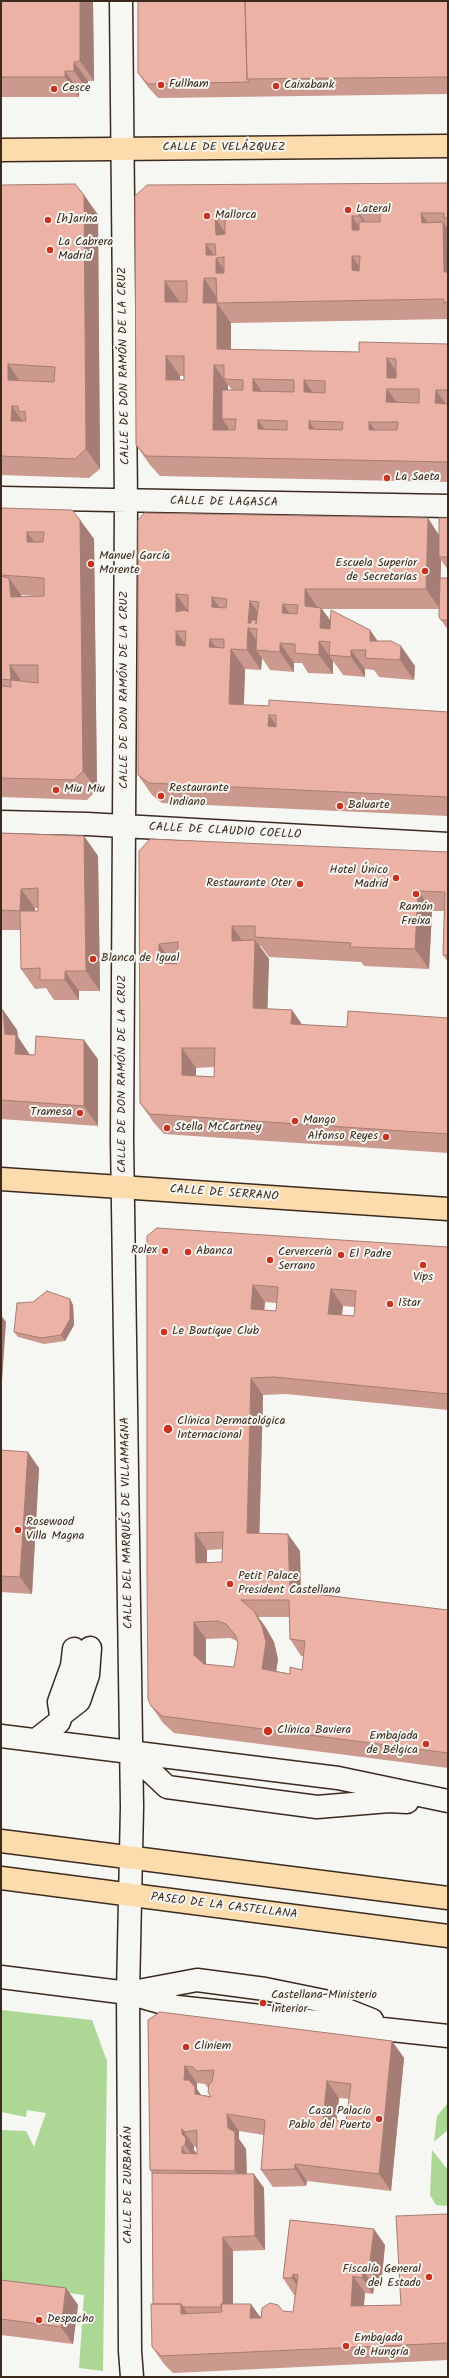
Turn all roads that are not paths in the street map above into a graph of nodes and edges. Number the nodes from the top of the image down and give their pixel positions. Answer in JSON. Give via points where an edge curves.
{"nodes":[{"id":1,"x":121,"y":1,"type":"edge"},
{"id":2,"x":448,"y":146,"type":"edge"},
{"id":3,"x":122,"y":149,"type":"junction"},
{"id":4,"x":1,"y":150,"type":"edge"},
{"id":5,"x":1,"y":498,"type":"edge"},
{"id":6,"x":126,"y":502,"type":"junction"},
{"id":7,"x":448,"y":506,"type":"edge"},
{"id":8,"x":1,"y":822,"type":"edge"},
{"id":9,"x":124,"y":827,"type":"junction"},
{"id":10,"x":448,"y":844,"type":"edge"},
{"id":11,"x":1,"y":1179,"type":"edge"},
{"id":12,"x":123,"y":1187,"type":"junction"},
{"id":13,"x":448,"y":1209,"type":"edge"},
{"id":14,"x":82,"y":1649,"type":"dead end"},
{"id":15,"x":1,"y":1736,"type":"edge"},
{"id":16,"x":36,"y":1740,"type":"junction"},
{"id":17,"x":130,"y":1752,"type":"junction"},
{"id":18,"x":448,"y":1801,"type":"edge"},
{"id":19,"x":448,"y":1805,"type":"edge"},
{"id":20,"x":1,"y":1841,"type":"edge"},
{"id":21,"x":131,"y":1858,"type":"junction"},
{"id":22,"x":1,"y":1878,"type":"edge"},
{"id":23,"x":130,"y":1894,"type":"junction"},
{"id":24,"x":448,"y":1898,"type":"edge"},
{"id":25,"x":448,"y":1936,"type":"edge"},
{"id":26,"x":1,"y":1977,"type":"edge"},
{"id":27,"x":128,"y":1994,"type":"junction"},
{"id":28,"x":397,"y":2030,"type":"junction"},
{"id":29,"x":448,"y":2036,"type":"edge"},
{"id":30,"x":132,"y":2377,"type":"edge"}],
"edges":[{"from":1,"to":3,"type":"street","name":"CALLE DE DON RAMÓN DE LA CRUZ"},
{"from":2,"to":3,"type":"main road","name":"CALLE DE VELÁZQUEZ"},
{"from":3,"to":4,"type":"main road","name":"CALLE DE VELÁZQUEZ"},
{"from":3,"to":6,"type":"street","name":"CALLE DE DON RAMÓN DE LA CRUZ"},
{"from":5,"to":6,"type":"street","name":"CALLE DE LAGASCA"},
{"from":6,"to":7,"type":"street","name":"CALLE DE LAGASCA"},
{"from":6,"to":9,"type":"street","name":"CALLE DE DON RAMÓN DE LA CRUZ"},
{"from":8,"to":9,"type":"street","name":"CALLE DE CLAUDIO COELLO"},
{"from":9,"to":10,"type":"street","name":"CALLE DE CLAUDIO COELLO"},
{"from":9,"to":12,"type":"street","name":"CALLE DE DON RAMÓN DE LA CRUZ"},
{"from":11,"to":12,"type":"main road","name":"CALLE DE SERRANO"},
{"from":12,"to":13,"type":"main road","name":"CALLE DE SERRANO"},
{"from":12,"to":17,"type":"street","name":"CALLE DEL MARQUÉS DE VILLAMAGNA"},
{"from":14,"to":16,"type":"street","via":[[72,1666],[59,1702],[59,1722]]},
{"from":15,"to":16,"type":"street"},
{"from":16,"to":17,"type":"street"},
{"from":17,"to":18,"type":"street","via":[[338,1778]]},
{"from":17,"to":19,"type":"street","via":[[167,1787],[317,1807],[389,1801]]},
{"from":17,"to":21,"type":"street","name":"CALLE DEL MARQUÉS DE VILLAMAGNA"},
{"from":20,"to":21,"type":"main road"},
{"from":21,"to":23,"type":"street","name":"CALLE DEL MARQUÉS DE VILLAMAGNA"},
{"from":21,"to":24,"type":"main road"},
{"from":22,"to":23,"type":"main road","name":"PASEO DE LA CASTELLANA"},
{"from":23,"to":25,"type":"main road","name":"PASEO DE LA CASTELLANA"},
{"from":23,"to":27,"type":"street","name":"CALLE DE ZURBARÁN"},
{"from":26,"to":27,"type":"street"},
{"from":27,"to":28,"type":"street","via":[[178,2007]]},
{"from":27,"to":28,"type":"street","via":[[197,1980],[265,1989],[324,2001]]},
{"from":27,"to":30,"type":"street","name":"CALLE DE ZURBARÁN"},
{"from":28,"to":29,"type":"street"}]}
